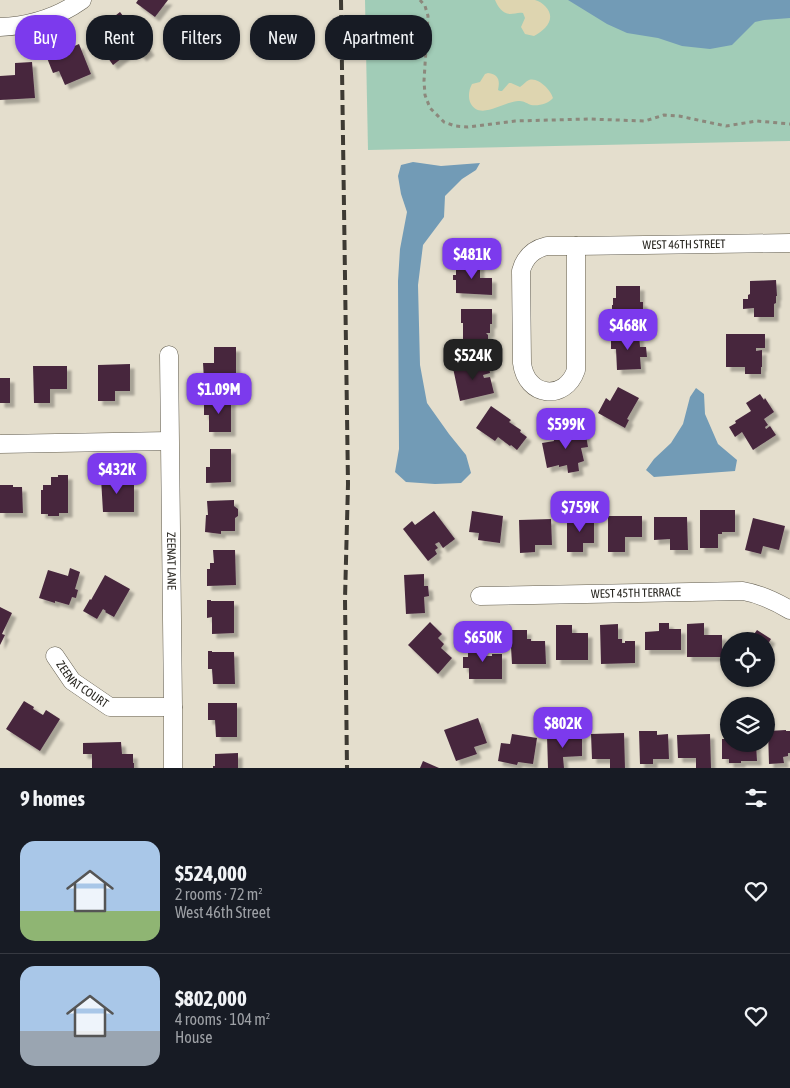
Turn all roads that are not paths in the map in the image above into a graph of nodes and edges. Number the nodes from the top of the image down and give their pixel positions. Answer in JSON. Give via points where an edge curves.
{"nodes":[{"id":1,"x":82,"y":0,"type":"edge"},
{"id":2,"x":0,"y":27,"type":"edge"},
{"id":3,"x":790,"y":243,"type":"edge"},
{"id":4,"x":576,"y":246,"type":"junction"},
{"id":5,"x":169,"y":356,"type":"dead end"},
{"id":6,"x":169,"y":441,"type":"junction"},
{"id":7,"x":0,"y":444,"type":"edge"},
{"id":8,"x":480,"y":596,"type":"dead end"},
{"id":9,"x":790,"y":610,"type":"edge"},
{"id":10,"x":55,"y":656,"type":"dead end"},
{"id":11,"x":173,"y":708,"type":"junction"},
{"id":12,"x":173,"y":768,"type":"edge"}],
"edges":[{"from":1,"to":2,"type":"street","via":[[33,23]]},
{"from":3,"to":4,"type":"street","name":"WEST 46TH STREET"},
{"from":4,"to":4,"type":"street","name":"WEST 46TH STREET","via":[[541,247],[528,255],[521,271],[523,372],[533,386],[543,391],[560,389],[569,383],[576,370]]},
{"from":5,"to":6,"type":"street","name":"ZEENAT LANE"},
{"from":6,"to":7,"type":"street"},
{"from":6,"to":11,"type":"street","name":"ZEENAT LANE"},
{"from":8,"to":9,"type":"street","name":"WEST 45TH TERRACE","via":[[743,591],[772,600]]},
{"from":10,"to":11,"type":"street","name":"ZEENAT COURT","via":[[72,681],[110,707]]},
{"from":11,"to":12,"type":"street","name":"ZEENAT LANE"}]}
